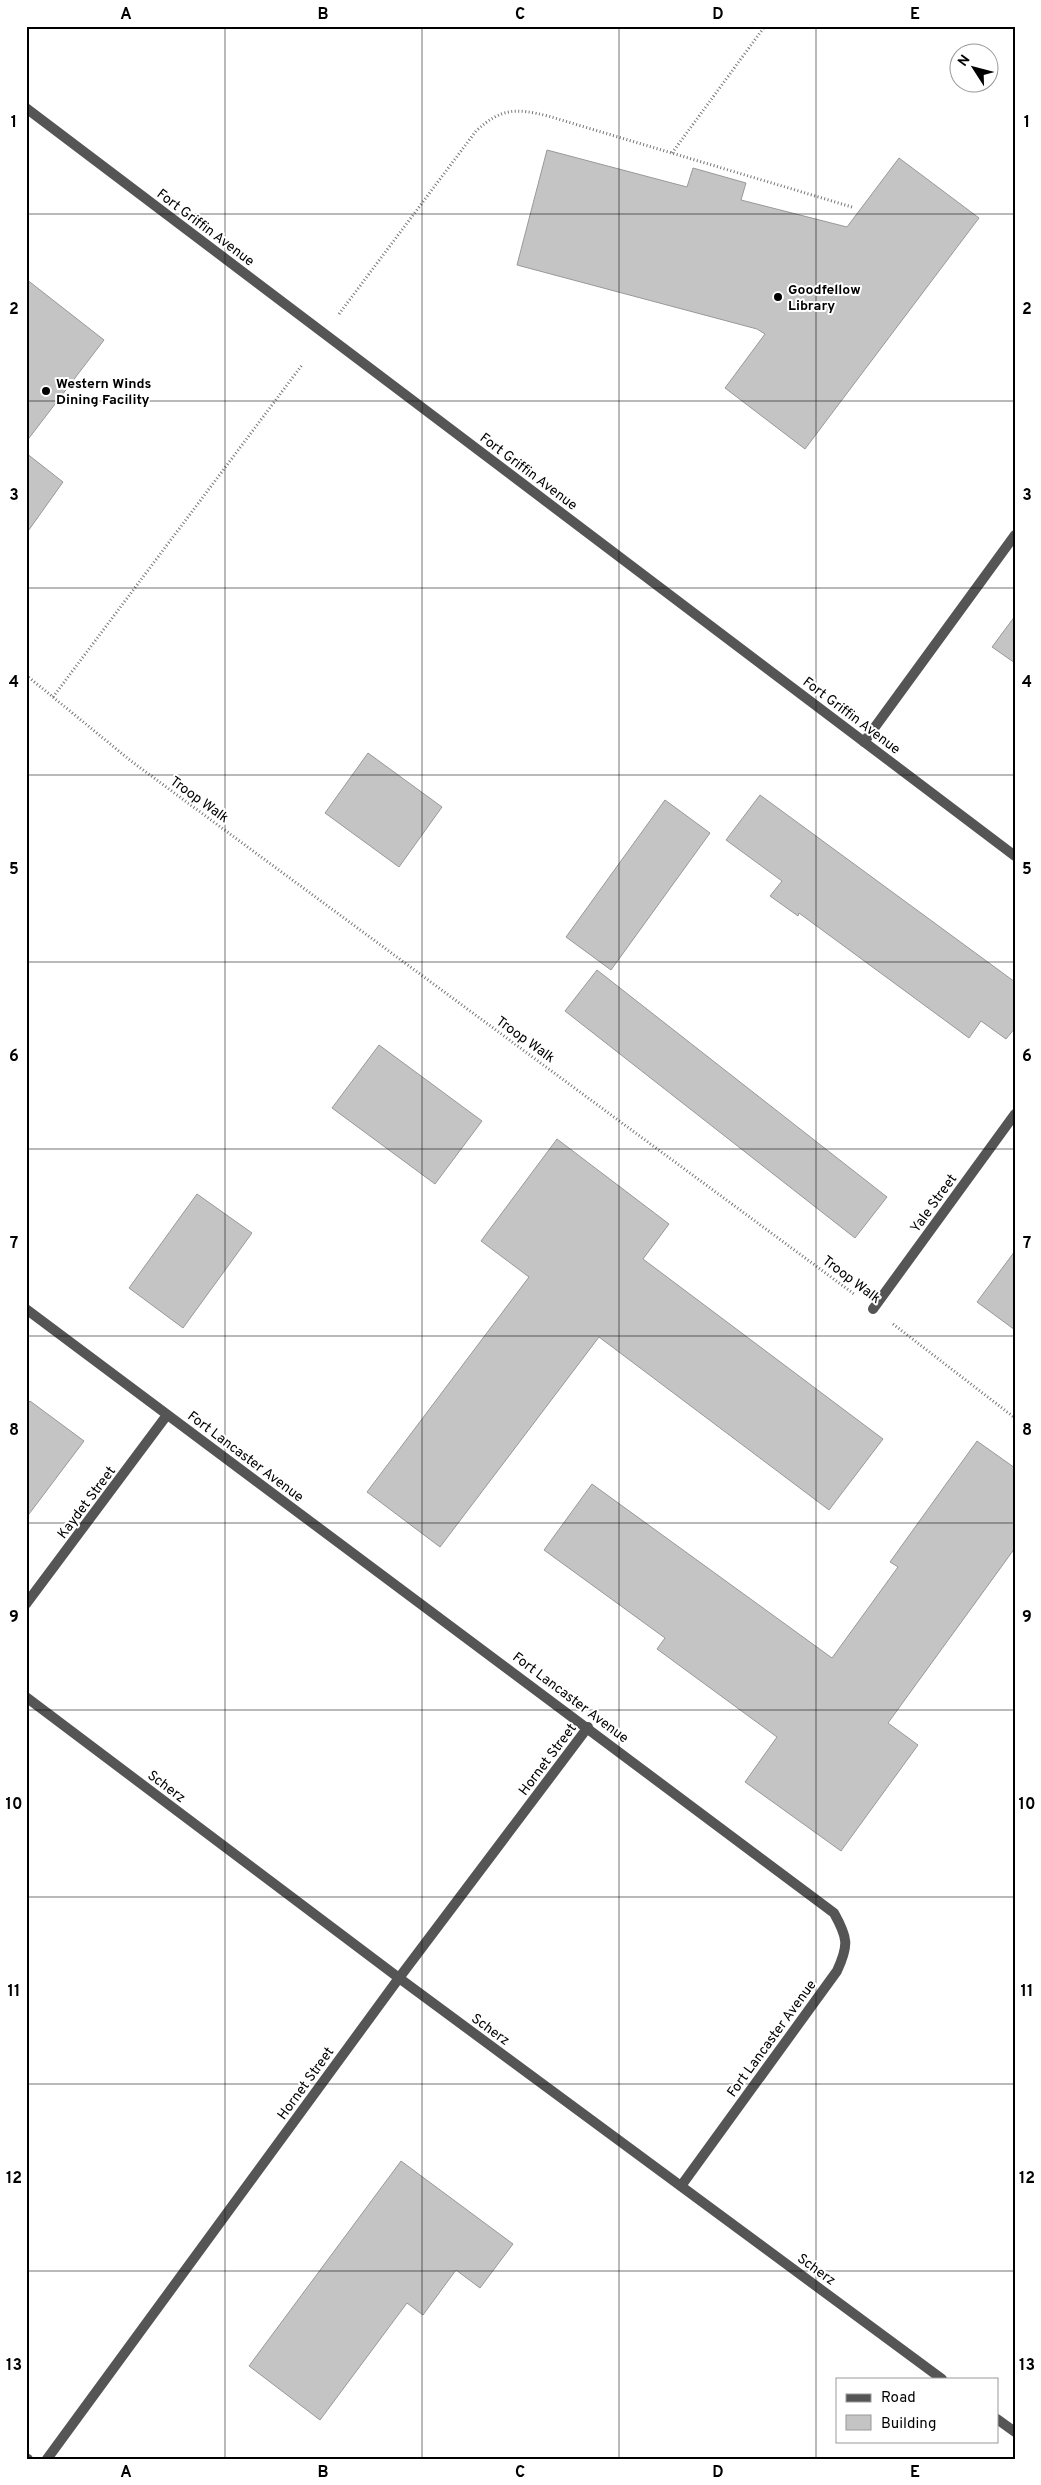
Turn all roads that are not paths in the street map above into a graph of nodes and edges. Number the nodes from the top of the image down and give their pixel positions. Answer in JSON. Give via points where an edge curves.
{"nodes":[{"id":1,"x":26,"y":108,"type":"edge"},
{"id":2,"x":1015,"y":535,"type":"edge"},
{"id":3,"x":864,"y":742,"type":"junction"},
{"id":4,"x":1015,"y":856,"type":"edge"},
{"id":5,"x":1015,"y":1114,"type":"edge"},
{"id":6,"x":26,"y":1309,"type":"edge"},
{"id":7,"x":874,"y":1309,"type":"road end"},
{"id":8,"x":167,"y":1415,"type":"junction"},
{"id":9,"x":26,"y":1604,"type":"edge"},
{"id":10,"x":26,"y":1697,"type":"edge"},
{"id":11,"x":588,"y":1727,"type":"junction"},
{"id":12,"x":399,"y":1978,"type":"junction"},
{"id":13,"x":681,"y":2186,"type":"junction"},
{"id":14,"x":941,"y":2378,"type":"edge"},
{"id":15,"x":998,"y":2420,"type":"edge"},
{"id":16,"x":1015,"y":2432,"type":"edge"},
{"id":17,"x":47,"y":2459,"type":"edge"}],
"edges":[{"from":1,"to":3,"type":"street","name":"Fort Griffin Avenue"},
{"from":2,"to":3,"type":"street"},
{"from":3,"to":4,"type":"street","name":"Fort Griffin Avenue"},
{"from":5,"to":7,"type":"street","name":"Yale Street"},
{"from":6,"to":8,"type":"street","name":"Fort Lancaster Avenue"},
{"from":8,"to":9,"type":"street","name":"Kaydet Street"},
{"from":8,"to":11,"type":"street","name":"Fort Lancaster Avenue"},
{"from":10,"to":12,"type":"street","name":"Scherz"},
{"from":11,"to":12,"type":"street","name":"Hornet Street"},
{"from":11,"to":13,"type":"street","name":"Fort Lancaster Avenue","via":[[834,1913],[844,1931],[846,1952],[837,1971]]},
{"from":12,"to":13,"type":"street","name":"Scherz"},
{"from":12,"to":17,"type":"street","name":"Hornet Street"},
{"from":13,"to":14,"type":"street","name":"Scherz"},
{"from":15,"to":16,"type":"street"}]}
